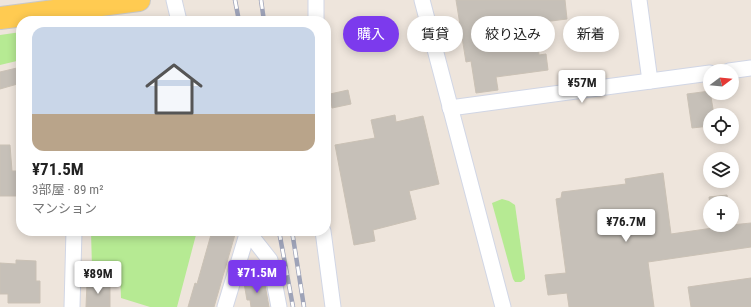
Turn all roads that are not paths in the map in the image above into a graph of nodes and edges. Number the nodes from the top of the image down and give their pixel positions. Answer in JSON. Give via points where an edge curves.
{"nodes":[{"id":1,"x":139,"y":0,"type":"edge"},
{"id":2,"x":174,"y":0,"type":"edge"},
{"id":3,"x":316,"y":0,"type":"edge"},
{"id":4,"x":422,"y":0,"type":"edge"},
{"id":5,"x":639,"y":0,"type":"edge"},
{"id":6,"x":178,"y":16,"type":"edge"},
{"id":7,"x":316,"y":16,"type":"edge"},
{"id":8,"x":0,"y":18,"type":"edge"},
{"id":9,"x":751,"y":68,"type":"edge"},
{"id":10,"x":739,"y":70,"type":"edge"},
{"id":11,"x":703,"y":75,"type":"edge"},
{"id":12,"x":650,"y":81,"type":"junction"},
{"id":13,"x":450,"y":108,"type":"junction"},
{"id":14,"x":74,"y":236,"type":"edge"},
{"id":15,"x":246,"y":236,"type":"edge"},
{"id":16,"x":252,"y":236,"type":"edge"},
{"id":17,"x":324,"y":236,"type":"edge"},
{"id":18,"x":72,"y":307,"type":"edge"},
{"id":19,"x":225,"y":307,"type":"edge"},
{"id":20,"x":279,"y":307,"type":"edge"},
{"id":21,"x":333,"y":307,"type":"edge"},
{"id":22,"x":503,"y":307,"type":"edge"}],
"edges":[{"from":1,"to":8,"type":"main road"},
{"from":2,"to":6,"type":"street"},
{"from":3,"to":7,"type":"street"},
{"from":4,"to":13,"type":"street"},
{"from":5,"to":12,"type":"street"},
{"from":9,"to":10,"type":"street"},
{"from":11,"to":12,"type":"street"},
{"from":12,"to":13,"type":"street"},
{"from":13,"to":22,"type":"street"},
{"from":14,"to":18,"type":"street"},
{"from":15,"to":19,"type":"street"},
{"from":16,"to":20,"type":"street","via":[[270,260]]},
{"from":17,"to":21,"type":"street"}]}
